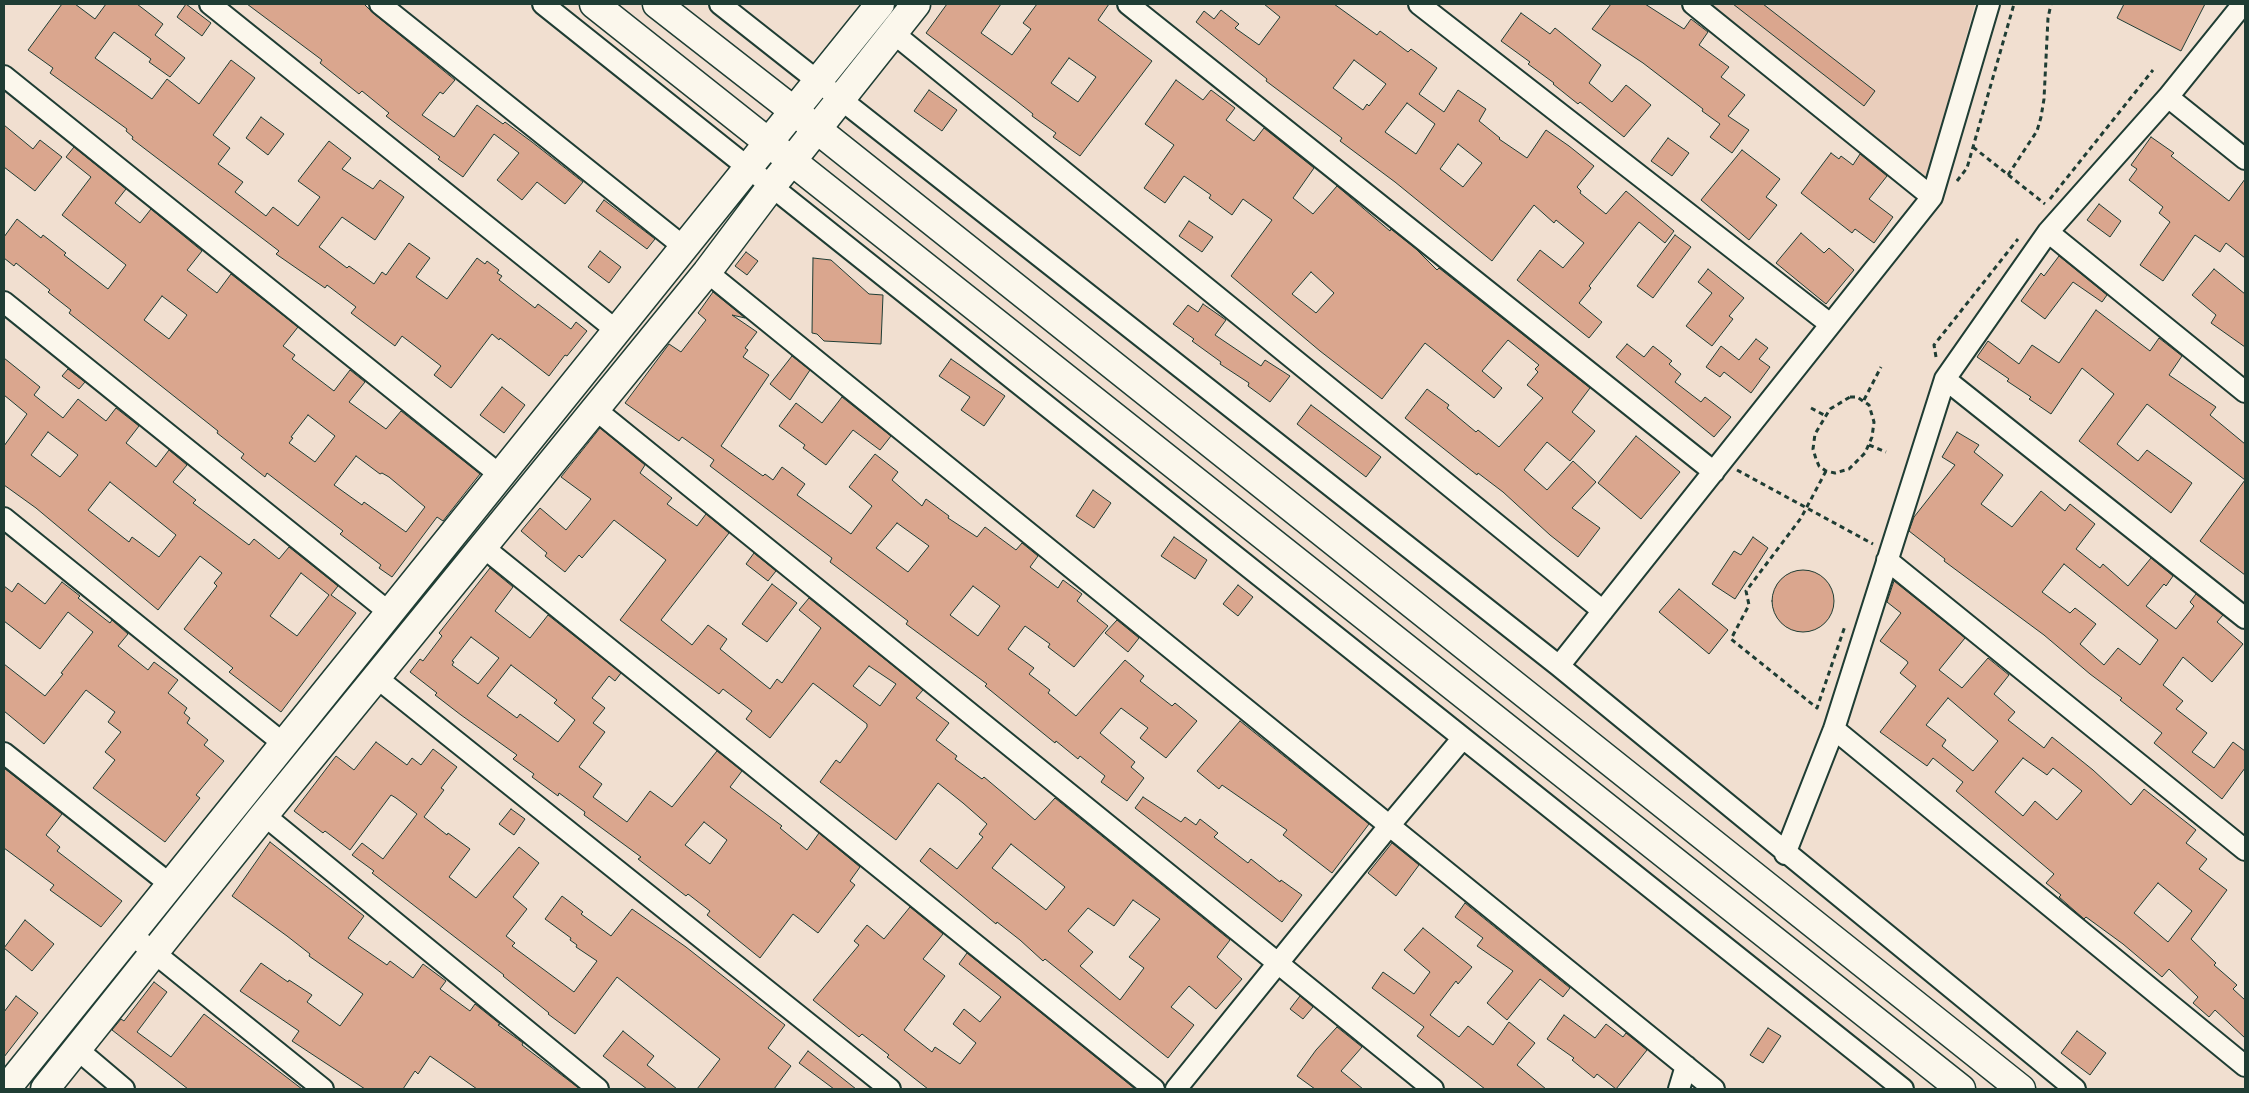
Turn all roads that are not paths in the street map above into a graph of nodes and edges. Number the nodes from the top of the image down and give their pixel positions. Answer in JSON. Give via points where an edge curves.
{"nodes":[{"id":1,"x":210,"y":4,"type":"edge"},
{"id":2,"x":380,"y":4,"type":"edge"},
{"id":3,"x":543,"y":4,"type":"edge"},
{"id":4,"x":594,"y":4,"type":"edge"},
{"id":5,"x":657,"y":4,"type":"edge"},
{"id":6,"x":720,"y":4,"type":"edge"},
{"id":7,"x":880,"y":4,"type":"edge"},
{"id":8,"x":916,"y":4,"type":"edge"},
{"id":9,"x":1128,"y":4,"type":"edge"},
{"id":10,"x":1418,"y":4,"type":"edge"},
{"id":11,"x":1693,"y":4,"type":"edge"},
{"id":12,"x":1989,"y":4,"type":"edge"},
{"id":13,"x":2243,"y":4,"type":"edge"},
{"id":14,"x":892,"y":32,"type":"junction"},
{"id":15,"x":4,"y":76,"type":"edge"},
{"id":16,"x":817,"y":81,"type":"junction"},
{"id":17,"x":2168,"y":97,"type":"junction"},
{"id":18,"x":840,"y":100,"type":"junction"},
{"id":19,"x":794,"y":111,"type":"junction"},
{"id":20,"x":816,"y":130,"type":"junction"},
{"id":21,"x":768,"y":142,"type":"junction"},
{"id":22,"x":2245,"y":159,"type":"edge"},
{"id":23,"x":792,"y":161,"type":"junction"},
{"id":24,"x":749,"y":166,"type":"junction"},
{"id":25,"x":771,"y":187,"type":"junction"},
{"id":26,"x":1932,"y":197,"type":"junction"},
{"id":27,"x":2048,"y":232,"type":"junction"},
{"id":28,"x":684,"y":247,"type":"junction"},
{"id":29,"x":707,"y":272,"type":"junction"},
{"id":30,"x":4,"y":302,"type":"edge"},
{"id":31,"x":1830,"y":324,"type":"junction"},
{"id":32,"x":617,"y":331,"type":"junction"},
{"id":33,"x":1945,"y":379,"type":"junction"},
{"id":34,"x":2245,"y":392,"type":"edge"},
{"id":35,"x":596,"y":410,"type":"junction"},
{"id":36,"x":1722,"y":470,"type":"junction"},
{"id":37,"x":500,"y":476,"type":"junction"},
{"id":38,"x":4,"y":518,"type":"edge"},
{"id":39,"x":482,"y":547,"type":"junction"},
{"id":40,"x":1886,"y":560,"type":"junction"},
{"id":41,"x":1603,"y":611,"type":"junction"},
{"id":42,"x":390,"y":613,"type":"junction"},
{"id":43,"x":2245,"y":618,"type":"edge"},
{"id":44,"x":1559,"y":666,"type":"junction"},
{"id":45,"x":377,"y":678,"type":"junction"},
{"id":46,"x":1834,"y":729,"type":"junction"},
{"id":47,"x":1462,"y":739,"type":"junction"},
{"id":48,"x":284,"y":744,"type":"junction"},
{"id":49,"x":4,"y":752,"type":"edge"},
{"id":50,"x":264,"y":815,"type":"junction"},
{"id":51,"x":1388,"y":826,"type":"junction"},
{"id":52,"x":2245,"y":850,"type":"edge"},
{"id":53,"x":1785,"y":854,"type":"junction"},
{"id":54,"x":172,"y":885,"type":"junction"},
{"id":55,"x":131,"y":934,"type":"junction"},
{"id":56,"x":155,"y":954,"type":"junction"},
{"id":57,"x":1278,"y":963,"type":"junction"},
{"id":58,"x":78,"y":1050,"type":"junction"},
{"id":59,"x":1686,"y":1066,"type":"junction"},
{"id":60,"x":2245,"y":1066,"type":"edge"},
{"id":61,"x":6,"y":1089,"type":"edge"},
{"id":62,"x":45,"y":1089,"type":"edge"},
{"id":63,"x":124,"y":1089,"type":"edge"},
{"id":64,"x":323,"y":1089,"type":"edge"},
{"id":65,"x":598,"y":1089,"type":"edge"},
{"id":66,"x":890,"y":1089,"type":"edge"},
{"id":67,"x":1154,"y":1089,"type":"edge"},
{"id":68,"x":1176,"y":1089,"type":"edge"},
{"id":69,"x":1433,"y":1089,"type":"edge"},
{"id":70,"x":1679,"y":1089,"type":"edge"},
{"id":71,"x":1714,"y":1089,"type":"edge"},
{"id":72,"x":1903,"y":1089,"type":"edge"},
{"id":73,"x":1961,"y":1089,"type":"edge"},
{"id":74,"x":2021,"y":1089,"type":"edge"},
{"id":75,"x":2075,"y":1089,"type":"edge"}],
"edges":[{"from":1,"to":32,"type":"street"},
{"from":2,"to":28,"type":"street"},
{"from":3,"to":24,"type":"street"},
{"from":4,"to":21,"type":"main road"},
{"from":5,"to":19,"type":"main road"},
{"from":6,"to":16,"type":"street"},
{"from":7,"to":16,"type":"main road"},
{"from":8,"to":14,"type":"main road"},
{"from":9,"to":36,"type":"street"},
{"from":10,"to":31,"type":"street"},
{"from":11,"to":26,"type":"street"},
{"from":12,"to":26,"type":"street"},
{"from":13,"to":17,"type":"street"},
{"from":14,"to":18,"type":"main road"},
{"from":14,"to":41,"type":"street"},
{"from":15,"to":37,"type":"street"},
{"from":16,"to":18,"type":"street"},
{"from":16,"to":19,"type":"main road"},
{"from":17,"to":22,"type":"street"},
{"from":17,"to":27,"type":"street"},
{"from":18,"to":20,"type":"main road"},
{"from":18,"to":44,"type":"street"},
{"from":19,"to":20,"type":"main road"},
{"from":19,"to":21,"type":"main road"},
{"from":20,"to":23,"type":"main road"},
{"from":20,"to":74,"type":"main road"},
{"from":21,"to":23,"type":"main road"},
{"from":21,"to":24,"type":"main road"},
{"from":23,"to":25,"type":"main road"},
{"from":23,"to":73,"type":"main road"},
{"from":24,"to":25,"type":"street"},
{"from":24,"to":28,"type":"main road"},
{"from":25,"to":29,"type":"main road"},
{"from":25,"to":47,"type":"street"},
{"from":26,"to":31,"type":"street"},
{"from":27,"to":33,"type":"street"},
{"from":27,"to":34,"type":"street"},
{"from":28,"to":32,"type":"main road"},
{"from":29,"to":35,"type":"main road"},
{"from":29,"to":51,"type":"street"},
{"from":30,"to":42,"type":"street"},
{"from":31,"to":36,"type":"street"},
{"from":32,"to":37,"type":"main road"},
{"from":33,"to":40,"type":"street"},
{"from":33,"to":43,"type":"street"},
{"from":35,"to":39,"type":"main road"},
{"from":35,"to":57,"type":"street"},
{"from":36,"to":41,"type":"street"},
{"from":37,"to":42,"type":"main road"},
{"from":38,"to":48,"type":"street"},
{"from":39,"to":45,"type":"main road"},
{"from":39,"to":67,"type":"street"},
{"from":40,"to":46,"type":"street"},
{"from":40,"to":52,"type":"street"},
{"from":41,"to":44,"type":"street"},
{"from":42,"to":48,"type":"main road"},
{"from":44,"to":53,"type":"street"},
{"from":45,"to":50,"type":"main road"},
{"from":45,"to":66,"type":"street"},
{"from":46,"to":53,"type":"street"},
{"from":46,"to":60,"type":"street"},
{"from":47,"to":51,"type":"street"},
{"from":47,"to":72,"type":"street"},
{"from":48,"to":54,"type":"main road"},
{"from":49,"to":54,"type":"street"},
{"from":50,"to":56,"type":"main road"},
{"from":50,"to":65,"type":"street"},
{"from":51,"to":57,"type":"street"},
{"from":51,"to":59,"type":"street"},
{"from":53,"to":75,"type":"street"},
{"from":54,"to":55,"type":"main road"},
{"from":55,"to":56,"type":"street"},
{"from":55,"to":61,"type":"main road"},
{"from":56,"to":58,"type":"main road"},
{"from":56,"to":64,"type":"street"},
{"from":57,"to":68,"type":"street"},
{"from":57,"to":69,"type":"street"},
{"from":58,"to":62,"type":"main road"},
{"from":58,"to":63,"type":"street"},
{"from":59,"to":70,"type":"street"},
{"from":59,"to":71,"type":"street"}]}
